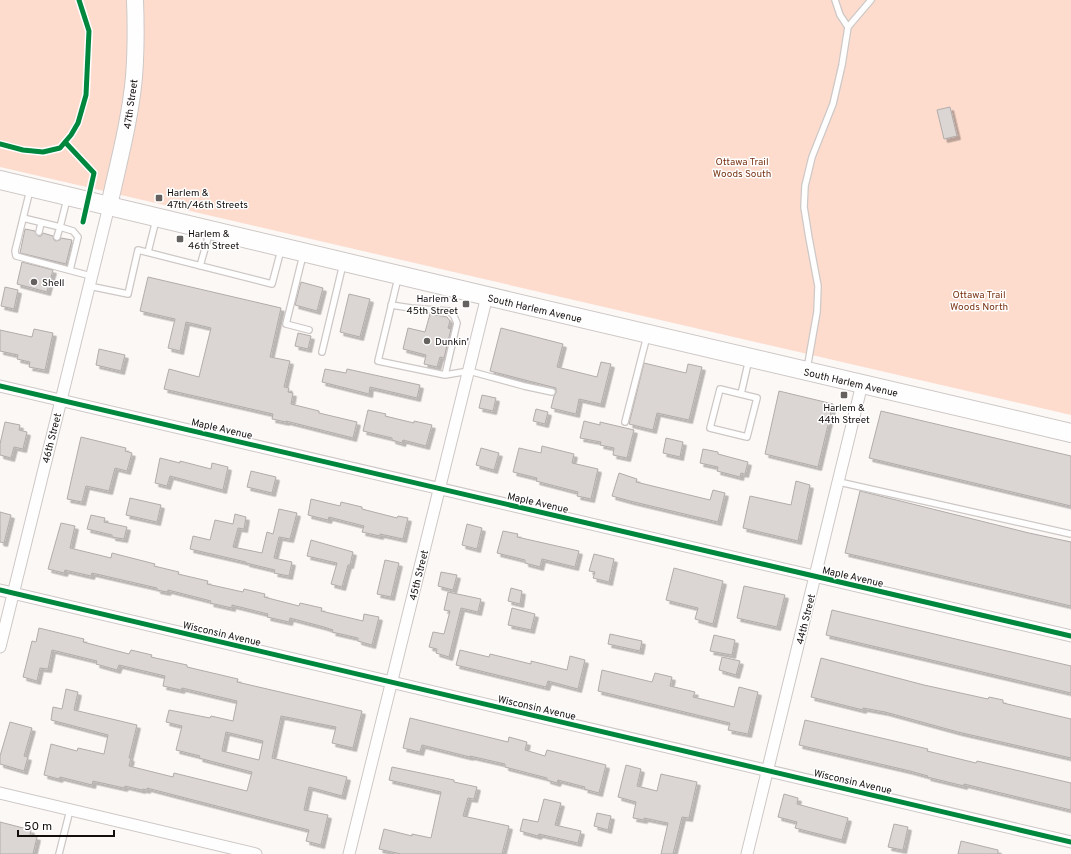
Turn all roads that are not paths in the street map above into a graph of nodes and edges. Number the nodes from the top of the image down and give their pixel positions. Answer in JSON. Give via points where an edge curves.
{"nodes":[{"id":1,"x":135,"y":0,"type":"edge"},
{"id":2,"x":835,"y":0,"type":"edge"},
{"id":3,"x":870,"y":0,"type":"edge"},
{"id":4,"x":848,"y":27,"type":"junction"},
{"id":5,"x":0,"y":180,"type":"edge"},
{"id":6,"x":31,"y":188,"type":"junction"},
{"id":7,"x":68,"y":196,"type":"junction"},
{"id":8,"x":109,"y":206,"type":"junction"},
{"id":9,"x":23,"y":218,"type":"junction"},
{"id":10,"x":156,"y":218,"type":"junction"},
{"id":11,"x":41,"y":223,"type":"junction"},
{"id":12,"x":60,"y":228,"type":"junction"},
{"id":13,"x":210,"y":230,"type":"junction"},
{"id":14,"x":39,"y":232,"type":"dead end"},
{"id":15,"x":58,"y":237,"type":"dead end"},
{"id":16,"x":281,"y":247,"type":"junction"},
{"id":17,"x":148,"y":252,"type":"junction"},
{"id":18,"x":303,"y":252,"type":"junction"},
{"id":19,"x":343,"y":262,"type":"junction"},
{"id":20,"x":200,"y":266,"type":"junction"},
{"id":21,"x":70,"y":270,"type":"junction"},
{"id":22,"x":398,"y":275,"type":"junction"},
{"id":23,"x":90,"y":281,"type":"junction"},
{"id":24,"x":487,"y":296,"type":"junction"},
{"id":25,"x":391,"y":305,"type":"junction"},
{"id":26,"x":309,"y":330,"type":"dead end"},
{"id":27,"x":648,"y":334,"type":"junction"},
{"id":28,"x":322,"y":352,"type":"dead end"},
{"id":29,"x":750,"y":358,"type":"junction"},
{"id":30,"x":806,"y":371,"type":"junction"},
{"id":31,"x":468,"y":372,"type":"junction"},
{"id":32,"x":445,"y":375,"type":"junction"},
{"id":33,"x":862,"y":384,"type":"junction"},
{"id":34,"x":0,"y":386,"type":"edge"},
{"id":35,"x":552,"y":392,"type":"dead end"},
{"id":36,"x":741,"y":394,"type":"junction"},
{"id":37,"x":61,"y":400,"type":"junction"},
{"id":38,"x":625,"y":422,"type":"dead end"},
{"id":39,"x":1071,"y":433,"type":"edge"},
{"id":40,"x":839,"y":482,"type":"junction"},
{"id":41,"x":439,"y":488,"type":"junction"},
{"id":42,"x":1071,"y":534,"type":"edge"},
{"id":43,"x":815,"y":576,"type":"junction"},
{"id":44,"x":0,"y":590,"type":"edge"},
{"id":45,"x":13,"y":593,"type":"junction"},
{"id":46,"x":1071,"y":636,"type":"edge"},
{"id":47,"x":0,"y":647,"type":"edge"},
{"id":48,"x":392,"y":682,"type":"junction"},
{"id":49,"x":768,"y":771,"type":"junction"},
{"id":50,"x":0,"y":793,"type":"edge"},
{"id":51,"x":70,"y":810,"type":"junction"},
{"id":52,"x":1071,"y":842,"type":"edge"},
{"id":53,"x":58,"y":854,"type":"edge"},
{"id":54,"x":256,"y":854,"type":"edge"},
{"id":55,"x":349,"y":854,"type":"edge"},
{"id":56,"x":747,"y":854,"type":"edge"}],
"edges":[{"from":1,"to":8,"type":"main road","name":"47th Street","via":[[134,77],[128,123]]},
{"from":2,"to":4,"type":"lane","via":[[840,15]]},
{"from":3,"to":4,"type":"lane"},
{"from":4,"to":30,"type":"lane","via":[[833,104],[812,157],[805,186],[804,207],[818,286],[817,312]]},
{"from":5,"to":6,"type":"main road","name":"South Harlem Avenue"},
{"from":6,"to":7,"type":"main road","name":"South Harlem Avenue"},
{"from":6,"to":9,"type":"lane"},
{"from":7,"to":8,"type":"main road","name":"South Harlem Avenue"},
{"from":7,"to":12,"type":"lane"},
{"from":8,"to":10,"type":"main road","name":"South Harlem Avenue"},
{"from":8,"to":23,"type":"street","name":"46th Street"},
{"from":9,"to":11,"type":"lane"},
{"from":9,"to":21,"type":"lane","via":[[16,256],[33,258]]},
{"from":10,"to":13,"type":"main road","name":"South Harlem Avenue"},
{"from":10,"to":17,"type":"lane"},
{"from":11,"to":12,"type":"lane"},
{"from":11,"to":14,"type":"lane"},
{"from":12,"to":15,"type":"lane"},
{"from":12,"to":21,"type":"lane","via":[[73,231],[78,237]]},
{"from":13,"to":16,"type":"main road","name":"South Harlem Avenue"},
{"from":13,"to":20,"type":"lane"},
{"from":16,"to":18,"type":"main road","name":"South Harlem Avenue"},
{"from":16,"to":20,"type":"lane","via":[[272,284]]},
{"from":17,"to":20,"type":"lane"},
{"from":17,"to":23,"type":"lane","via":[[138,250],[128,294]]},
{"from":18,"to":19,"type":"main road","name":"South Harlem Avenue"},
{"from":18,"to":26,"type":"lane","via":[[286,324]]},
{"from":19,"to":22,"type":"main road","name":"South Harlem Avenue"},
{"from":19,"to":28,"type":"lane"},
{"from":21,"to":23,"type":"lane"},
{"from":22,"to":24,"type":"main road","name":"South Harlem Avenue"},
{"from":22,"to":25,"type":"lane"},
{"from":23,"to":37,"type":"street","name":"46th Street"},
{"from":24,"to":27,"type":"main road","name":"South Harlem Avenue"},
{"from":24,"to":31,"type":"street","name":"45th Street"},
{"from":25,"to":32,"type":"lane","via":[[378,361]]},
{"from":25,"to":32,"type":"lane","via":[[449,311],[454,316],[457,323]]},
{"from":27,"to":29,"type":"main road","name":"South Harlem Avenue"},
{"from":27,"to":38,"type":"lane"},
{"from":29,"to":30,"type":"main road","name":"South Harlem Avenue"},
{"from":29,"to":36,"type":"lane"},
{"from":30,"to":33,"type":"main road","name":"South Harlem Avenue"},
{"from":31,"to":32,"type":"lane"},
{"from":31,"to":35,"type":"lane"},
{"from":31,"to":41,"type":"street","name":"45th Street"},
{"from":33,"to":39,"type":"main road","name":"South Harlem Avenue"},
{"from":33,"to":40,"type":"street","name":"44th Street"},
{"from":34,"to":37,"type":"street","name":"Maple Avenue"},
{"from":36,"to":36,"type":"lane","via":[[720,389],[710,428],[747,437],[757,398]]},
{"from":37,"to":41,"type":"street","name":"Maple Avenue"},
{"from":37,"to":45,"type":"street","name":"46th Street"},
{"from":40,"to":42,"type":"lane"},
{"from":40,"to":43,"type":"street","name":"44th Street"},
{"from":41,"to":43,"type":"street","name":"Maple Avenue"},
{"from":41,"to":48,"type":"street","name":"45th Street"},
{"from":43,"to":46,"type":"street","name":"Maple Avenue"},
{"from":43,"to":49,"type":"street","name":"44th Street"},
{"from":44,"to":45,"type":"street","name":"Wisconsin Avenue"},
{"from":45,"to":47,"type":"street","name":"46th Street"},
{"from":45,"to":48,"type":"street","name":"Wisconsin Avenue"},
{"from":48,"to":49,"type":"street","name":"Wisconsin Avenue"},
{"from":48,"to":55,"type":"street","name":"45th Street"},
{"from":49,"to":52,"type":"street","name":"Wisconsin Avenue"},
{"from":49,"to":56,"type":"street","name":"44th Street"},
{"from":50,"to":51,"type":"street"},
{"from":51,"to":53,"type":"lane"},
{"from":51,"to":54,"type":"street"}]}
